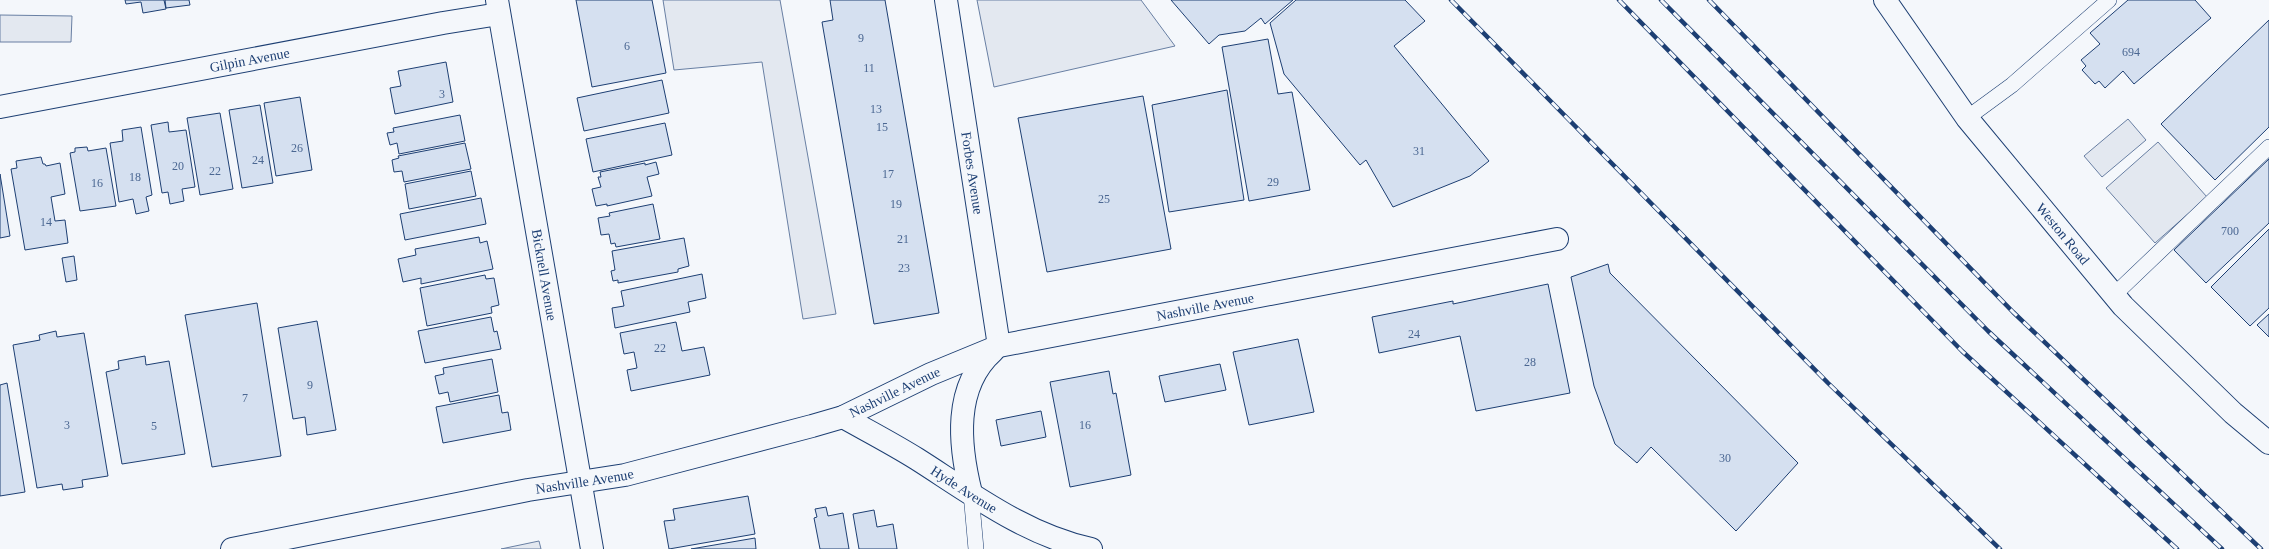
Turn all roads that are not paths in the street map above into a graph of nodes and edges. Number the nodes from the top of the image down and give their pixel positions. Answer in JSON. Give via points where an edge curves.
{"nodes":[{"id":1,"x":946,"y":0,"type":"edge"},
{"id":2,"x":1885,"y":0,"type":"edge"},
{"id":3,"x":2109,"y":0,"type":"edge"},
{"id":4,"x":498,"y":7,"type":"edge"},
{"id":5,"x":0,"y":107,"type":"edge"},
{"id":6,"x":1967,"y":118,"type":"junction"},
{"id":7,"x":2269,"y":147,"type":"edge"},
{"id":8,"x":1557,"y":239,"type":"dead end"},
{"id":9,"x":2114,"y":295,"type":"junction"},
{"id":10,"x":998,"y":346,"type":"junction"},
{"id":11,"x":843,"y":417,"type":"junction"},
{"id":12,"x":2269,"y":443,"type":"edge"},
{"id":13,"x":580,"y":483,"type":"junction"},
{"id":14,"x":971,"y":493,"type":"junction"},
{"id":15,"x":232,"y":549,"type":"edge"},
{"id":16,"x":592,"y":549,"type":"edge"},
{"id":17,"x":976,"y":549,"type":"edge"},
{"id":18,"x":1091,"y":549,"type":"edge"}],
"edges":[{"from":1,"to":10,"type":"street","name":"Forbes Avenue"},
{"from":2,"to":6,"type":"street","name":"Weston Road"},
{"from":3,"to":6,"type":"lane","via":[[2012,85]]},
{"from":4,"to":5,"type":"street","name":"Gilpin Avenue","via":[[444,23]]},
{"from":4,"to":13,"type":"street","name":"Bicknell Avenue"},
{"from":6,"to":9,"type":"street","name":"Weston Road"},
{"from":7,"to":9,"type":"lane"},
{"from":8,"to":10,"type":"street","name":"Nashville Avenue"},
{"from":9,"to":12,"type":"street","name":"Weston Road","via":[[2233,413]]},
{"from":10,"to":11,"type":"street","name":"Nashville Avenue","via":[[931,374]]},
{"from":10,"to":14,"type":"street","via":[[981,362],[974,373],[964,407],[962,447]]},
{"from":11,"to":13,"type":"street","name":"Nashville Avenue","via":[[625,475]]},
{"from":11,"to":14,"type":"street","name":"Hyde Avenue","via":[[915,457]]},
{"from":13,"to":15,"type":"street","name":"Nashville Avenue","via":[[528,490]]},
{"from":13,"to":16,"type":"street","name":"Bicknell Avenue"},
{"from":14,"to":17,"type":"lane"},
{"from":14,"to":18,"type":"street","name":"Hyde Avenue","via":[[1030,528],[1065,544]]}]}
